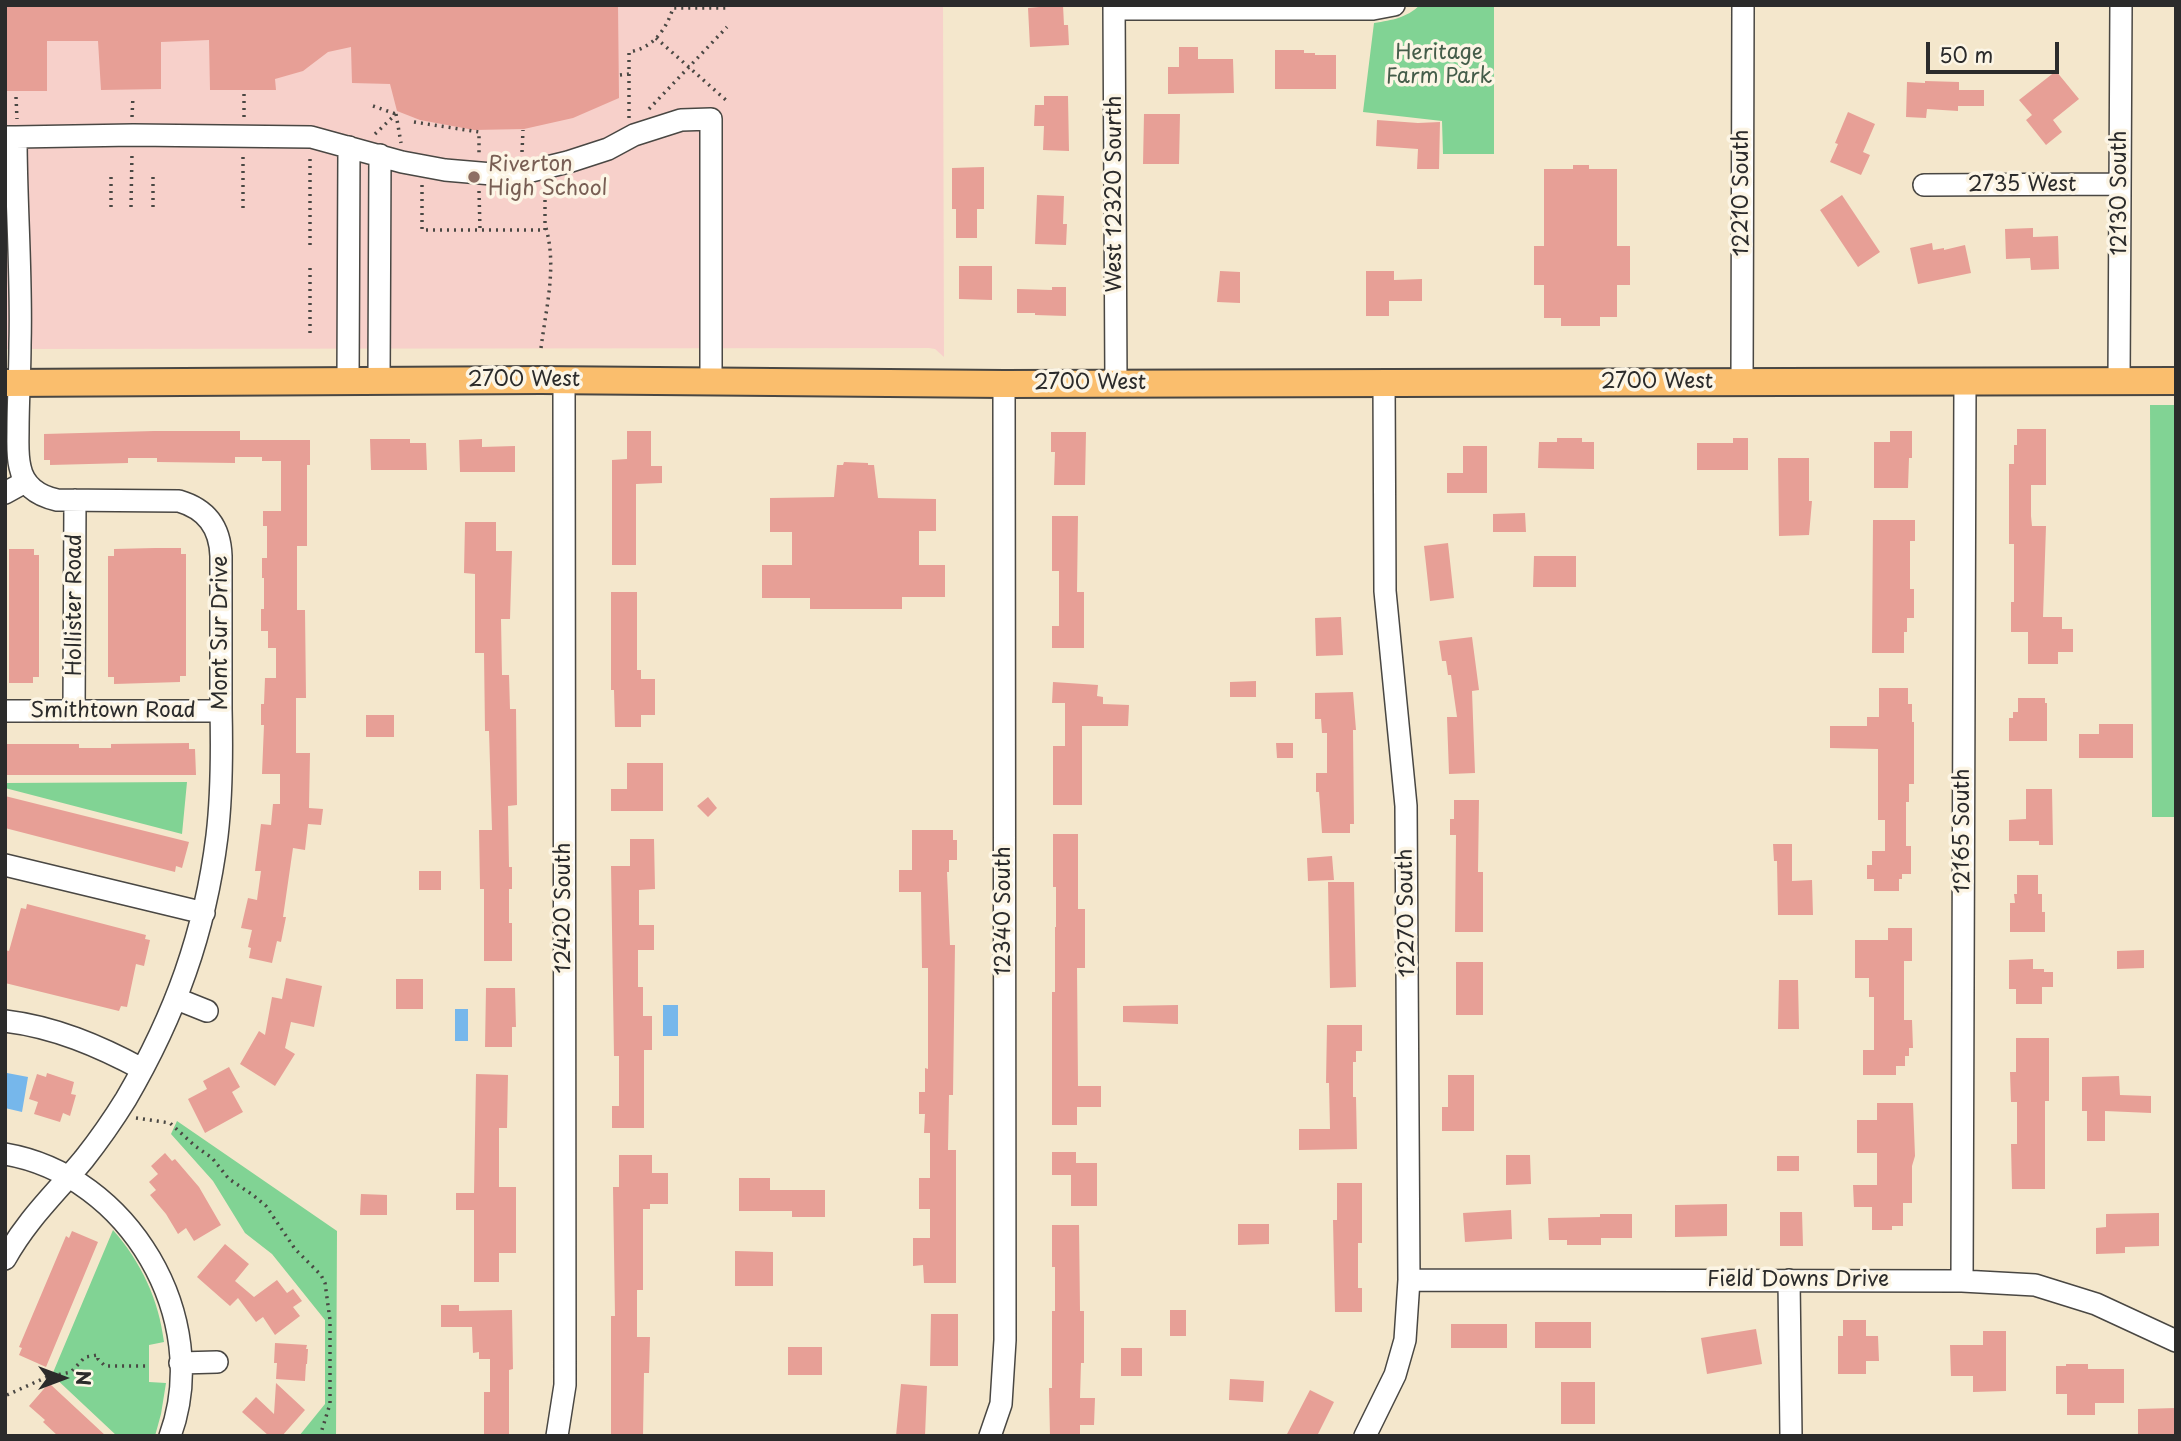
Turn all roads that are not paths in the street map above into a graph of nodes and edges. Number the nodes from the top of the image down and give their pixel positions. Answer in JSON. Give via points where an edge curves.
{"nodes":[{"id":1,"x":1394,"y":5,"type":"edge"},
{"id":2,"x":1743,"y":5,"type":"edge"},
{"id":3,"x":2121,"y":5,"type":"edge"},
{"id":4,"x":1114,"y":7,"type":"edge"},
{"id":5,"x":13,"y":131,"type":"edge"},
{"id":6,"x":377,"y":145,"type":"junction"},
{"id":7,"x":349,"y":147,"type":"junction"},
{"id":8,"x":2120,"y":184,"type":"junction"},
{"id":9,"x":1924,"y":185,"type":"dead end"},
{"id":10,"x":564,"y":380,"type":"junction"},
{"id":11,"x":348,"y":381,"type":"junction"},
{"id":12,"x":379,"y":381,"type":"junction"},
{"id":13,"x":711,"y":381,"type":"junction"},
{"id":14,"x":1965,"y":381,"type":"junction"},
{"id":15,"x":2119,"y":381,"type":"junction"},
{"id":16,"x":2176,"y":381,"type":"edge"},
{"id":17,"x":1742,"y":382,"type":"junction"},
{"id":18,"x":11,"y":383,"type":"edge"},
{"id":19,"x":1116,"y":383,"type":"junction"},
{"id":20,"x":1384,"y":383,"type":"junction"},
{"id":21,"x":1004,"y":384,"type":"junction"},
{"id":22,"x":26,"y":482,"type":"junction"},
{"id":23,"x":5,"y":493,"type":"edge"},
{"id":24,"x":75,"y":500,"type":"junction"},
{"id":25,"x":5,"y":711,"type":"edge"},
{"id":26,"x":74,"y":711,"type":"junction"},
{"id":27,"x":222,"y":711,"type":"junction"},
{"id":28,"x":5,"y":864,"type":"edge"},
{"id":29,"x":204,"y":913,"type":"junction"},
{"id":30,"x":177,"y":999,"type":"junction"},
{"id":31,"x":207,"y":1011,"type":"dead end"},
{"id":32,"x":5,"y":1021,"type":"edge"},
{"id":33,"x":142,"y":1069,"type":"junction"},
{"id":34,"x":5,"y":1154,"type":"edge"},
{"id":35,"x":68,"y":1177,"type":"junction"},
{"id":36,"x":5,"y":1259,"type":"edge"},
{"id":37,"x":1409,"y":1280,"type":"junction"},
{"id":38,"x":1789,"y":1280,"type":"junction"},
{"id":39,"x":1962,"y":1281,"type":"junction"},
{"id":40,"x":2176,"y":1341,"type":"edge"},
{"id":41,"x":217,"y":1362,"type":"dead end"},
{"id":42,"x":180,"y":1363,"type":"junction"},
{"id":43,"x":170,"y":1436,"type":"edge"},
{"id":44,"x":557,"y":1436,"type":"edge"},
{"id":45,"x":990,"y":1436,"type":"edge"},
{"id":46,"x":1365,"y":1436,"type":"edge"},
{"id":47,"x":1791,"y":1436,"type":"edge"}],
"edges":[{"from":1,"to":4,"type":"street","via":[[1373,9]]},
{"from":2,"to":17,"type":"street","name":"12210 South"},
{"from":3,"to":8,"type":"street","name":"12130 South"},
{"from":4,"to":19,"type":"street","name":"West 12320 Sourth"},
{"from":5,"to":7,"type":"street","via":[[311,137]]},
{"from":5,"to":18,"type":"street","via":[[20,345]]},
{"from":6,"to":7,"type":"street"},
{"from":6,"to":12,"type":"street"},
{"from":6,"to":13,"type":"street","via":[[445,170],[527,172],[608,149],[681,120],[711,120]]},
{"from":7,"to":11,"type":"street"},
{"from":8,"to":9,"type":"street","name":"2735 West"},
{"from":8,"to":15,"type":"street","name":"12130 South"},
{"from":10,"to":12,"type":"main road","name":"2700 West"},
{"from":10,"to":13,"type":"main road","name":"2700 West"},
{"from":10,"to":44,"type":"street","name":"12420 South","via":[[565,1385]]},
{"from":11,"to":12,"type":"main road","name":"2700 West"},
{"from":11,"to":18,"type":"main road","name":"2700 West"},
{"from":13,"to":21,"type":"main road","name":"2700 West"},
{"from":14,"to":15,"type":"main road","name":"2700 West"},
{"from":14,"to":17,"type":"main road","name":"2700 West"},
{"from":14,"to":39,"type":"street","name":"12165 South"},
{"from":15,"to":16,"type":"main road","name":"2700 West"},
{"from":17,"to":20,"type":"main road","name":"2700 West"},
{"from":18,"to":22,"type":"street","via":[[18,456]]},
{"from":19,"to":20,"type":"main road","name":"2700 West"},
{"from":19,"to":21,"type":"main road","name":"2700 West"},
{"from":20,"to":37,"type":"street","name":"12270 South","via":[[1385,592],[1406,806]]},
{"from":21,"to":45,"type":"street","name":"12340 South","via":[[1005,1340],[1001,1404]]},
{"from":22,"to":23,"type":"street"},
{"from":22,"to":24,"type":"street","name":"Mont Sur Drive","via":[[45,497]]},
{"from":24,"to":26,"type":"street","name":"Hollister Road"},
{"from":24,"to":27,"type":"street","name":"Mont Sur Drive","via":[[179,501],[211,520],[221,543]]},
{"from":25,"to":26,"type":"street","name":"Smithtown Road"},
{"from":26,"to":27,"type":"street","name":"Smithtown Road"},
{"from":27,"to":29,"type":"street","name":"Mont Sur Drive","via":[[221,796]]},
{"from":28,"to":29,"type":"street"},
{"from":29,"to":30,"type":"street","name":"Mont Sur Drive"},
{"from":30,"to":31,"type":"street"},
{"from":30,"to":33,"type":"street","name":"Mont Sur Drive"},
{"from":32,"to":33,"type":"street","via":[[74,1037]]},
{"from":33,"to":35,"type":"street","name":"Mont Sur Drive","via":[[105,1131]]},
{"from":34,"to":35,"type":"street","via":[[29,1159]]},
{"from":35,"to":36,"type":"street","name":"Mont Sur Drive","via":[[29,1221]]},
{"from":35,"to":42,"type":"street","via":[[110,1206],[155,1264],[177,1327]]},
{"from":37,"to":38,"type":"street","name":"Field Downs Drive"},
{"from":37,"to":46,"type":"street","name":"12270 South","via":[[1405,1340],[1395,1375]]},
{"from":38,"to":39,"type":"street","name":"Field Downs Drive"},
{"from":38,"to":47,"type":"street"},
{"from":39,"to":40,"type":"street","name":"Field Downs Drive","via":[[2035,1285],[2096,1304]]},
{"from":41,"to":42,"type":"street"},
{"from":42,"to":43,"type":"street","via":[[180,1396]]}]}
